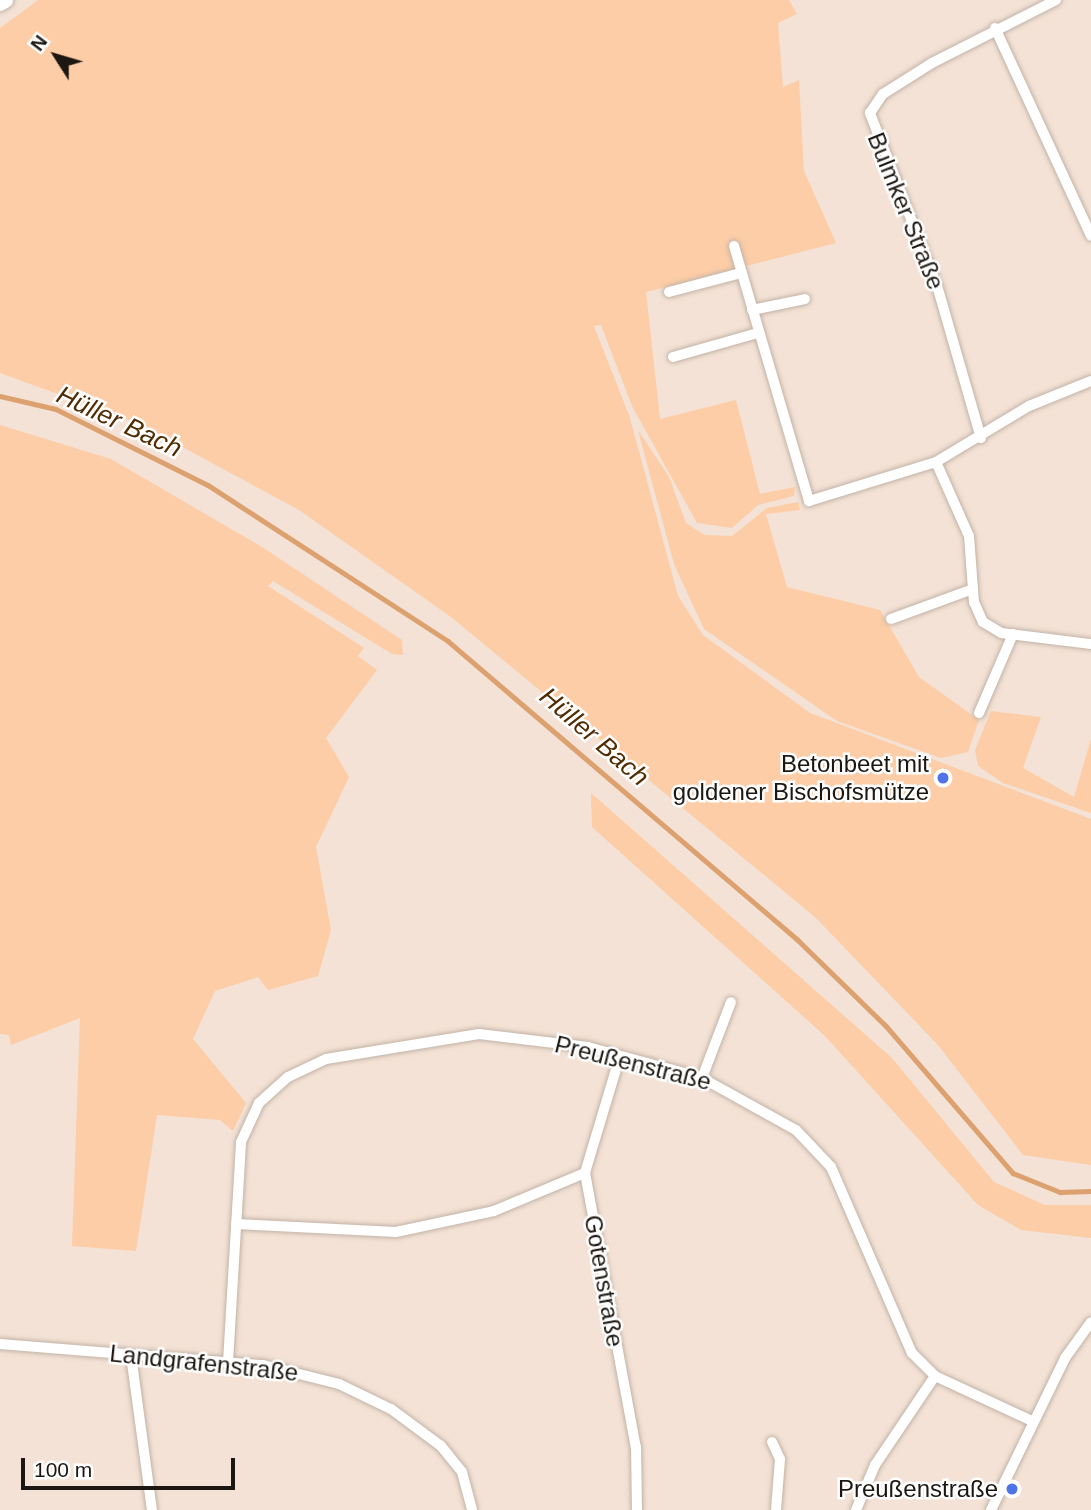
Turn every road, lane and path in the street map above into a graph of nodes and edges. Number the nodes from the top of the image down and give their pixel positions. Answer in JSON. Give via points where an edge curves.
{"nodes":[{"id":1,"x":5,"y":0,"type":"edge"},
{"id":2,"x":1056,"y":0,"type":"edge"},
{"id":3,"x":0,"y":4,"type":"edge"},
{"id":4,"x":1029,"y":5,"type":"edge"},
{"id":5,"x":995,"y":28,"type":"junction"},
{"id":6,"x":1091,"y":236,"type":"edge"},
{"id":7,"x":734,"y":246,"type":"dead end"},
{"id":8,"x":741,"y":273,"type":"junction"},
{"id":9,"x":669,"y":292,"type":"dead end"},
{"id":10,"x":805,"y":299,"type":"dead end"},
{"id":11,"x":752,"y":310,"type":"junction"},
{"id":12,"x":758,"y":333,"type":"junction"},
{"id":13,"x":673,"y":356,"type":"dead end"},
{"id":14,"x":1091,"y":381,"type":"edge"},
{"id":15,"x":982,"y":439,"type":"junction"},
{"id":16,"x":936,"y":462,"type":"junction"},
{"id":17,"x":974,"y":589,"type":"junction"},
{"id":18,"x":891,"y":619,"type":"dead end"},
{"id":19,"x":1013,"y":634,"type":"junction"},
{"id":20,"x":1091,"y":644,"type":"edge"},
{"id":21,"x":979,"y":713,"type":"dead end"},
{"id":22,"x":731,"y":1002,"type":"dead end"},
{"id":23,"x":620,"y":1056,"type":"junction"},
{"id":24,"x":702,"y":1078,"type":"junction"},
{"id":25,"x":585,"y":1173,"type":"junction"},
{"id":26,"x":236,"y":1224,"type":"junction"},
{"id":27,"x":1091,"y":1322,"type":"edge"},
{"id":28,"x":0,"y":1344,"type":"edge"},
{"id":29,"x":131,"y":1355,"type":"junction"},
{"id":30,"x":228,"y":1362,"type":"junction"},
{"id":31,"x":935,"y":1376,"type":"junction"},
{"id":32,"x":1032,"y":1421,"type":"junction"},
{"id":33,"x":772,"y":1442,"type":"dead end"},
{"id":34,"x":152,"y":1510,"type":"edge"},
{"id":35,"x":472,"y":1510,"type":"edge"},
{"id":36,"x":637,"y":1510,"type":"edge"},
{"id":37,"x":776,"y":1510,"type":"edge"},
{"id":38,"x":856,"y":1510,"type":"edge"},
{"id":39,"x":991,"y":1510,"type":"edge"}],
"edges":[{"from":1,"to":3,"type":"main road"},
{"from":2,"to":4,"type":"street","name":"Bulmker Straße"},
{"from":4,"to":5,"type":"street","name":"Bulmker Straße"},
{"from":5,"to":6,"type":"street"},
{"from":5,"to":15,"type":"street","name":"Bulmker Straße","via":[[883,94],[870,113],[937,286]]},
{"from":7,"to":8,"type":"street"},
{"from":8,"to":9,"type":"street"},
{"from":8,"to":11,"type":"street"},
{"from":10,"to":11,"type":"street"},
{"from":11,"to":12,"type":"street"},
{"from":12,"to":13,"type":"street"},
{"from":12,"to":16,"type":"street","via":[[808,501]]},
{"from":14,"to":15,"type":"street","via":[[1029,406]]},
{"from":15,"to":16,"type":"street"},
{"from":16,"to":17,"type":"street","via":[[969,537]]},
{"from":17,"to":18,"type":"street"},
{"from":17,"to":19,"type":"street","via":[[983,622]]},
{"from":19,"to":20,"type":"street"},
{"from":19,"to":21,"type":"street"},
{"from":22,"to":24,"type":"street"},
{"from":23,"to":24,"type":"street","name":"Preußenstraße"},
{"from":23,"to":25,"type":"street","name":"Gotenstraße"},
{"from":23,"to":26,"type":"street","name":"Preußenstraße","via":[[479,1034],[398,1042],[312,1064],[275,1087],[250,1117],[241,1142]]},
{"from":24,"to":31,"type":"street","name":"Preußenstraße","via":[[780,1118],[823,1155],[895,1325]]},
{"from":25,"to":26,"type":"street","via":[[494,1211],[396,1232]]},
{"from":25,"to":36,"type":"street","name":"Gotenstraße","via":[[636,1447]]},
{"from":26,"to":30,"type":"street","name":"Preußenstraße"},
{"from":27,"to":32,"type":"street"},
{"from":28,"to":29,"type":"street","name":"Landgrafenstraße"},
{"from":29,"to":30,"type":"street","name":"Landgrafenstraße"},
{"from":29,"to":34,"type":"street"},
{"from":30,"to":35,"type":"street","name":"Landgrafenstraße","via":[[310,1373],[391,1409],[452,1457]]},
{"from":31,"to":32,"type":"street","name":"Preußenstraße"},
{"from":31,"to":38,"type":"street","via":[[875,1465]]},
{"from":32,"to":39,"type":"street"},
{"from":33,"to":37,"type":"street","via":[[780,1459]]}]}
